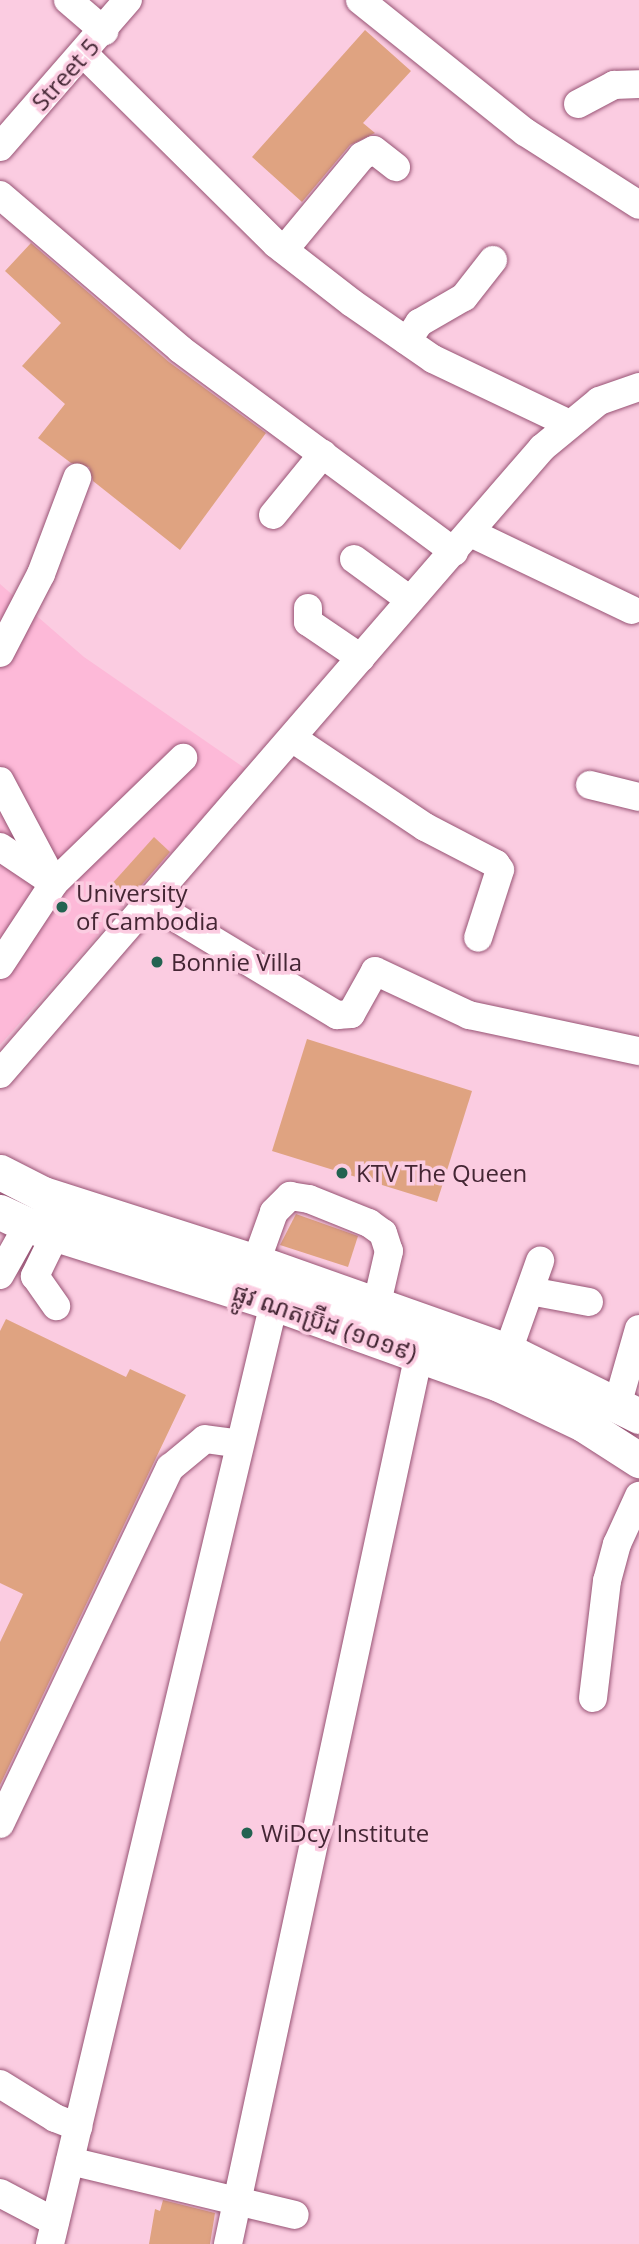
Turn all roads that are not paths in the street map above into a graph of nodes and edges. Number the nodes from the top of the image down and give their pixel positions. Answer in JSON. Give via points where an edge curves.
{"nodes":[{"id":1,"x":68,"y":0,"type":"edge"},
{"id":2,"x":128,"y":0,"type":"edge"},
{"id":3,"x":360,"y":0,"type":"edge"},
{"id":4,"x":104,"y":30,"type":"junction"},
{"id":5,"x":84,"y":54,"type":"junction"},
{"id":6,"x":639,"y":84,"type":"edge"},
{"id":7,"x":578,"y":104,"type":"dead end"},
{"id":8,"x":0,"y":147,"type":"edge"},
{"id":9,"x":396,"y":167,"type":"dead end"},
{"id":10,"x":0,"y":195,"type":"edge"},
{"id":11,"x":639,"y":205,"type":"edge"},
{"id":12,"x":284,"y":250,"type":"junction"},
{"id":13,"x":493,"y":260,"type":"dead end"},
{"id":14,"x":407,"y":341,"type":"junction"},
{"id":15,"x":639,"y":387,"type":"edge"},
{"id":16,"x":567,"y":424,"type":"junction"},
{"id":17,"x":323,"y":454,"type":"junction"},
{"id":18,"x":77,"y":478,"type":"dead end"},
{"id":19,"x":273,"y":515,"type":"dead end"},
{"id":20,"x":462,"y":543,"type":"junction"},
{"id":21,"x":354,"y":559,"type":"dead end"},
{"id":22,"x":410,"y":600,"type":"junction"},
{"id":23,"x":308,"y":608,"type":"dead end"},
{"id":24,"x":632,"y":610,"type":"dead end"},
{"id":25,"x":0,"y":653,"type":"edge"},
{"id":26,"x":361,"y":659,"type":"junction"},
{"id":27,"x":292,"y":738,"type":"junction"},
{"id":28,"x":183,"y":758,"type":"dead end"},
{"id":29,"x":0,"y":781,"type":"edge"},
{"id":30,"x":590,"y":785,"type":"dead end"},
{"id":31,"x":639,"y":797,"type":"edge"},
{"id":32,"x":0,"y":847,"type":"edge"},
{"id":33,"x":54,"y":883,"type":"junction"},
{"id":34,"x":148,"y":901,"type":"junction"},
{"id":35,"x":478,"y":938,"type":"dead end"},
{"id":36,"x":0,"y":965,"type":"edge"},
{"id":37,"x":639,"y":1051,"type":"edge"},
{"id":38,"x":0,"y":1074,"type":"edge"},
{"id":39,"x":0,"y":1172,"type":"edge"},
{"id":40,"x":28,"y":1224,"type":"edge"},
{"id":41,"x":540,"y":1261,"type":"dead end"},
{"id":42,"x":256,"y":1262,"type":"junction"},
{"id":43,"x":0,"y":1275,"type":"edge"},
{"id":44,"x":530,"y":1291,"type":"junction"},
{"id":45,"x":589,"y":1302,"type":"dead end"},
{"id":46,"x":274,"y":1303,"type":"junction"},
{"id":47,"x":377,"y":1303,"type":"junction"},
{"id":48,"x":55,"y":1306,"type":"dead end"},
{"id":49,"x":639,"y":1329,"type":"edge"},
{"id":50,"x":508,"y":1351,"type":"junction"},
{"id":51,"x":419,"y":1354,"type":"junction"},
{"id":52,"x":629,"y":1409,"type":"edge"},
{"id":53,"x":239,"y":1444,"type":"junction"},
{"id":54,"x":638,"y":1458,"type":"edge"},
{"id":55,"x":639,"y":1496,"type":"edge"},
{"id":56,"x":593,"y":1698,"type":"dead end"},
{"id":57,"x":0,"y":1824,"type":"edge"},
{"id":58,"x":0,"y":2084,"type":"edge"},
{"id":59,"x":78,"y":2127,"type":"junction"},
{"id":60,"x":70,"y":2161,"type":"junction"},
{"id":61,"x":0,"y":2193,"type":"edge"},
{"id":62,"x":237,"y":2203,"type":"junction"},
{"id":63,"x":295,"y":2214,"type":"dead end"},
{"id":64,"x":53,"y":2233,"type":"edge"},
{"id":65,"x":228,"y":2244,"type":"edge"}],
"edges":[{"from":1,"to":4,"type":"street"},
{"from":2,"to":4,"type":"street","name":"Street 5"},
{"from":3,"to":11,"type":"street","via":[[524,132]]},
{"from":4,"to":5,"type":"street","name":"Street 5"},
{"from":5,"to":8,"type":"street","name":"Street 5"},
{"from":5,"to":12,"type":"street"},
{"from":6,"to":7,"type":"street","via":[[614,85]]},
{"from":9,"to":12,"type":"street","via":[[374,150],[362,156]]},
{"from":10,"to":17,"type":"street","via":[[180,349]]},
{"from":12,"to":14,"type":"street"},
{"from":13,"to":14,"type":"street","via":[[464,297],[419,323]]},
{"from":14,"to":16,"type":"street","via":[[433,359]]},
{"from":15,"to":16,"type":"street","via":[[610,394]]},
{"from":16,"to":20,"type":"street"},
{"from":17,"to":19,"type":"street"},
{"from":17,"to":20,"type":"street"},
{"from":18,"to":25,"type":"street","via":[[41,574]]},
{"from":20,"to":22,"type":"street"},
{"from":20,"to":24,"type":"street"},
{"from":21,"to":22,"type":"street"},
{"from":22,"to":26,"type":"street"},
{"from":23,"to":26,"type":"street","via":[[308,622]]},
{"from":26,"to":27,"type":"street"},
{"from":27,"to":34,"type":"street"},
{"from":27,"to":35,"type":"street","via":[[425,827],[496,864],[500,870]]},
{"from":28,"to":33,"type":"street"},
{"from":29,"to":33,"type":"street"},
{"from":30,"to":31,"type":"street"},
{"from":32,"to":33,"type":"street"},
{"from":33,"to":36,"type":"street"},
{"from":34,"to":37,"type":"street","via":[[337,1015],[351,1014],[375,971],[469,1015]]},
{"from":34,"to":38,"type":"street"},
{"from":39,"to":42,"type":"main road","name":"ផ្លូវ ណតប្រ៊ីដ (១០១៩)","via":[[43,1194]]},
{"from":40,"to":43,"type":"street"},
{"from":40,"to":46,"type":"main road","name":"ផ្លូវ ណតប្រ៊ីដ (១០១៩)"},
{"from":40,"to":48,"type":"street","via":[[35,1276]]},
{"from":41,"to":44,"type":"street"},
{"from":42,"to":47,"type":"main road","name":"ផ្លូវ ណតប្រ៊ីដ (១០១៩)"},
{"from":42,"to":47,"type":"street","via":[[274,1212],[290,1196],[309,1199],[369,1223],[383,1234],[389,1251]]},
{"from":44,"to":45,"type":"street"},
{"from":44,"to":50,"type":"street"},
{"from":46,"to":51,"type":"main road","name":"ផ្លូវ ណតប្រ៊ីដ (១០១៩)"},
{"from":46,"to":53,"type":"street"},
{"from":47,"to":50,"type":"main road","name":"ផ្លូវ ណតប្រ៊ីដ (១០១៩)"},
{"from":49,"to":52,"type":"street"},
{"from":50,"to":52,"type":"main road","name":"ផ្លូវ ណតប្រ៊ីដ (១០១៩)"},
{"from":51,"to":54,"type":"main road","name":"ផ្លូវ ណតប្រ៊ីដ (១០១៩)","via":[[523,1395]]},
{"from":51,"to":62,"type":"street"},
{"from":53,"to":57,"type":"street","via":[[205,1439],[170,1468]]},
{"from":53,"to":59,"type":"street"},
{"from":55,"to":56,"type":"street","via":[[617,1544],[607,1581]]},
{"from":58,"to":59,"type":"street"},
{"from":59,"to":60,"type":"street"},
{"from":60,"to":62,"type":"street"},
{"from":60,"to":64,"type":"street"},
{"from":61,"to":64,"type":"street"},
{"from":62,"to":63,"type":"street"},
{"from":62,"to":65,"type":"street"}]}
